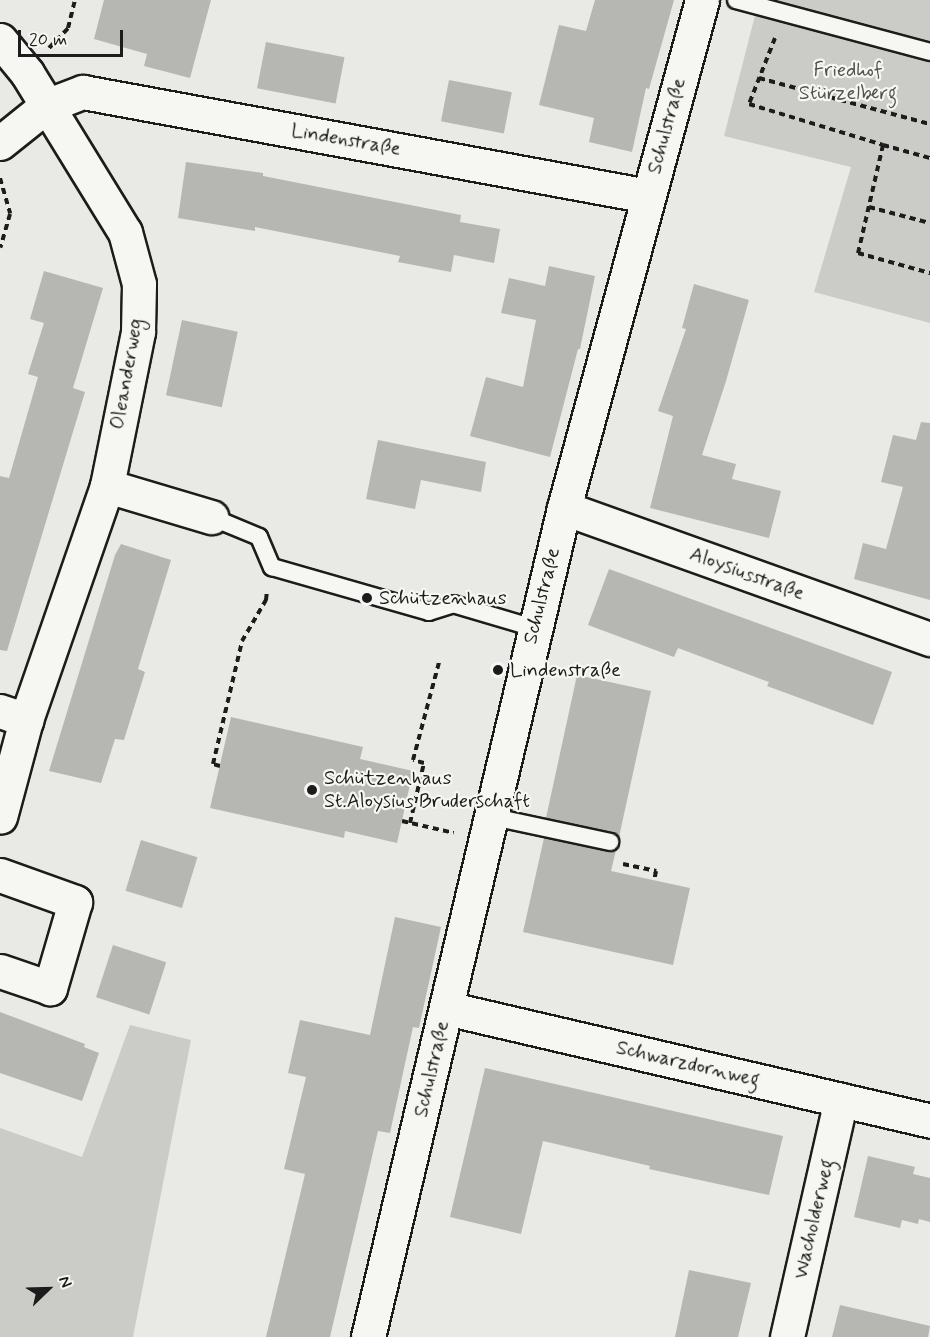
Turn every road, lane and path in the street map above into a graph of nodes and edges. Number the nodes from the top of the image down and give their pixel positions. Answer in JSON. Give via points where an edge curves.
{"nodes":[{"id":1,"x":75,"y":0,"type":"edge"},
{"id":2,"x":702,"y":0,"type":"edge"},
{"id":3,"x":736,"y":0,"type":"edge"},
{"id":4,"x":784,"y":15,"type":"junction"},
{"id":5,"x":0,"y":40,"type":"edge"},
{"id":6,"x":930,"y":52,"type":"edge"},
{"id":7,"x":27,"y":73,"type":"junction"},
{"id":8,"x":759,"y":78,"type":"junction"},
{"id":9,"x":46,"y":106,"type":"junction"},
{"id":10,"x":930,"y":124,"type":"edge"},
{"id":11,"x":0,"y":143,"type":"edge"},
{"id":12,"x":883,"y":146,"type":"junction"},
{"id":13,"x":930,"y":158,"type":"edge"},
{"id":14,"x":0,"y":178,"type":"edge"},
{"id":15,"x":648,"y":196,"type":"junction"},
{"id":16,"x":869,"y":207,"type":"junction"},
{"id":17,"x":930,"y":223,"type":"edge"},
{"id":18,"x":0,"y":248,"type":"edge"},
{"id":19,"x":930,"y":273,"type":"edge"},
{"id":20,"x":106,"y":486,"type":"junction"},
{"id":21,"x":564,"y":508,"type":"junction"},
{"id":22,"x":210,"y":517,"type":"joint"},
{"id":23,"x":272,"y":567,"type":"junction"},
{"id":24,"x":534,"y":628,"type":"junction"},
{"id":25,"x":930,"y":639,"type":"edge"},
{"id":26,"x":439,"y":662,"type":"dead end"},
{"id":27,"x":13,"y":715,"type":"edge"},
{"id":28,"x":220,"y":766,"type":"dead end"},
{"id":29,"x":0,"y":817,"type":"edge"},
{"id":30,"x":402,"y":821,"type":"dead end"},
{"id":31,"x":410,"y":823,"type":"junction"},
{"id":32,"x":486,"y":828,"type":"junction"},
{"id":33,"x":610,"y":842,"type":"dead end"},
{"id":34,"x":0,"y":875,"type":"edge"},
{"id":35,"x":0,"y":970,"type":"edge"},
{"id":36,"x":446,"y":1008,"type":"junction"},
{"id":37,"x":841,"y":1100,"type":"junction"},
{"id":38,"x":930,"y":1121,"type":"edge"},
{"id":39,"x":368,"y":1337,"type":"edge"},
{"id":40,"x":787,"y":1337,"type":"edge"}],
"edges":[{"from":1,"to":7,"type":"path","via":[[68,28]]},
{"from":2,"to":15,"type":"street","name":"Schulstraße"},
{"from":3,"to":4,"type":"lane"},
{"from":4,"to":6,"type":"lane"},
{"from":4,"to":8,"type":"path"},
{"from":5,"to":7,"type":"street"},
{"from":7,"to":9,"type":"street"},
{"from":8,"to":10,"type":"path"},
{"from":8,"to":12,"type":"path","via":[[749,104]]},
{"from":9,"to":11,"type":"street","name":"Lindenstraße"},
{"from":9,"to":15,"type":"street","name":"Lindenstraße","via":[[83,92]]},
{"from":9,"to":20,"type":"street","name":"Oleanderweg","via":[[125,232],[139,284],[138,332]]},
{"from":12,"to":13,"type":"path"},
{"from":12,"to":16,"type":"path"},
{"from":14,"to":18,"type":"path","via":[[10,214]]},
{"from":15,"to":21,"type":"street","name":"Schulstraße"},
{"from":16,"to":17,"type":"path"},
{"from":16,"to":19,"type":"path","via":[[858,253]]},
{"from":20,"to":22,"type":"street"},
{"from":20,"to":27,"type":"street","name":"Oleanderweg"},
{"from":21,"to":24,"type":"street","name":"Schulstraße"},
{"from":21,"to":25,"type":"street","name":"Aloysiusstraße"},
{"from":22,"to":23,"type":"lane","via":[[259,537]]},
{"from":23,"to":24,"type":"lane","via":[[429,612],[453,604]]},
{"from":23,"to":28,"type":"path","via":[[266,600],[242,641],[213,764]]},
{"from":24,"to":32,"type":"street","name":"Schulstraße"},
{"from":26,"to":31,"type":"path","via":[[413,760],[424,763]]},
{"from":27,"to":29,"type":"street","name":"Oleanderweg"},
{"from":30,"to":31,"type":"path"},
{"from":31,"to":32,"type":"path"},
{"from":32,"to":33,"type":"lane"},
{"from":32,"to":36,"type":"street","name":"Schulstraße"},
{"from":34,"to":35,"type":"street","via":[[75,902],[50,988]]},
{"from":36,"to":37,"type":"street","name":"Schwarzdornweg"},
{"from":36,"to":39,"type":"street","name":"Schulstraße"},
{"from":37,"to":38,"type":"street","name":"Schwarzdornweg"},
{"from":37,"to":40,"type":"street","name":"Wacholderweg"}]}
